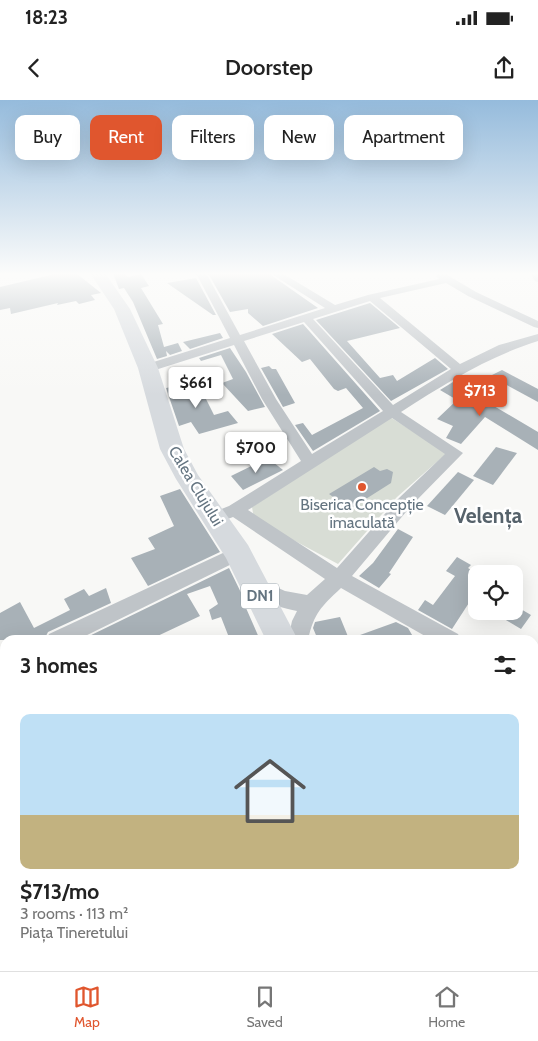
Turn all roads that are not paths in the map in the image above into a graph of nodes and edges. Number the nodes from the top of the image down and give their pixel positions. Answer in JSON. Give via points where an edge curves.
{"nodes":[{"id":1,"x":124,"y":314,"type":"edge"},
{"id":2,"x":223,"y":314,"type":"edge"},
{"id":3,"x":317,"y":314,"type":"edge"},
{"id":4,"x":393,"y":314,"type":"edge"},
{"id":5,"x":513,"y":314,"type":"edge"},
{"id":6,"x":305,"y":317,"type":"junction"},
{"id":7,"x":538,"y":326,"type":"edge"},
{"id":8,"x":538,"y":336,"type":"edge"},
{"id":9,"x":238,"y":340,"type":"junction"},
{"id":10,"x":148,"y":368,"type":"junction"},
{"id":11,"x":459,"y":369,"type":"junction"},
{"id":12,"x":391,"y":411,"type":"junction"},
{"id":13,"x":310,"y":463,"type":"junction"},
{"id":14,"x":235,"y":510,"type":"junction"},
{"id":15,"x":215,"y":518,"type":"junction"},
{"id":16,"x":238,"y":553,"type":"junction"},
{"id":17,"x":339,"y":578,"type":"junction"},
{"id":18,"x":255,"y":585,"type":"junction"},
{"id":19,"x":312,"y":604,"type":"junction"},
{"id":20,"x":66,"y":635,"type":"edge"},
{"id":21,"x":280,"y":635,"type":"edge"},
{"id":22,"x":299,"y":635,"type":"edge"},
{"id":23,"x":442,"y":635,"type":"edge"}],
"edges":[{"from":1,"to":10,"type":"main road","name":"Calea Clujului","number":"DN1"},
{"from":2,"to":9,"type":"street"},
{"from":3,"to":6,"type":"street"},
{"from":4,"to":11,"type":"street"},
{"from":5,"to":7,"type":"street"},
{"from":6,"to":9,"type":"street"},
{"from":6,"to":12,"type":"street"},
{"from":8,"to":11,"type":"street"},
{"from":9,"to":10,"type":"street"},
{"from":9,"to":13,"type":"street","via":[[269,399]]},
{"from":10,"to":15,"type":"main road","name":"Calea Clujului","number":"DN1","via":[[172,449]]},
{"from":11,"to":12,"type":"street"},
{"from":12,"to":13,"type":"street"},
{"from":12,"to":17,"type":"street","via":[[455,456],[404,502]]},
{"from":13,"to":14,"type":"street"},
{"from":14,"to":15,"type":"street"},
{"from":14,"to":17,"type":"street"},
{"from":15,"to":16,"type":"main road","name":"Calea Clujului","number":"DN1"},
{"from":16,"to":18,"type":"main road","name":"Calea Clujului","number":"DN1"},
{"from":16,"to":20,"type":"street"},
{"from":17,"to":19,"type":"street"},
{"from":17,"to":23,"type":"street"},
{"from":18,"to":19,"type":"street","via":[[278,599],[294,604]]},
{"from":18,"to":21,"type":"main road","name":"Calea Clujului","number":"DN1"},
{"from":19,"to":22,"type":"street"}]}
